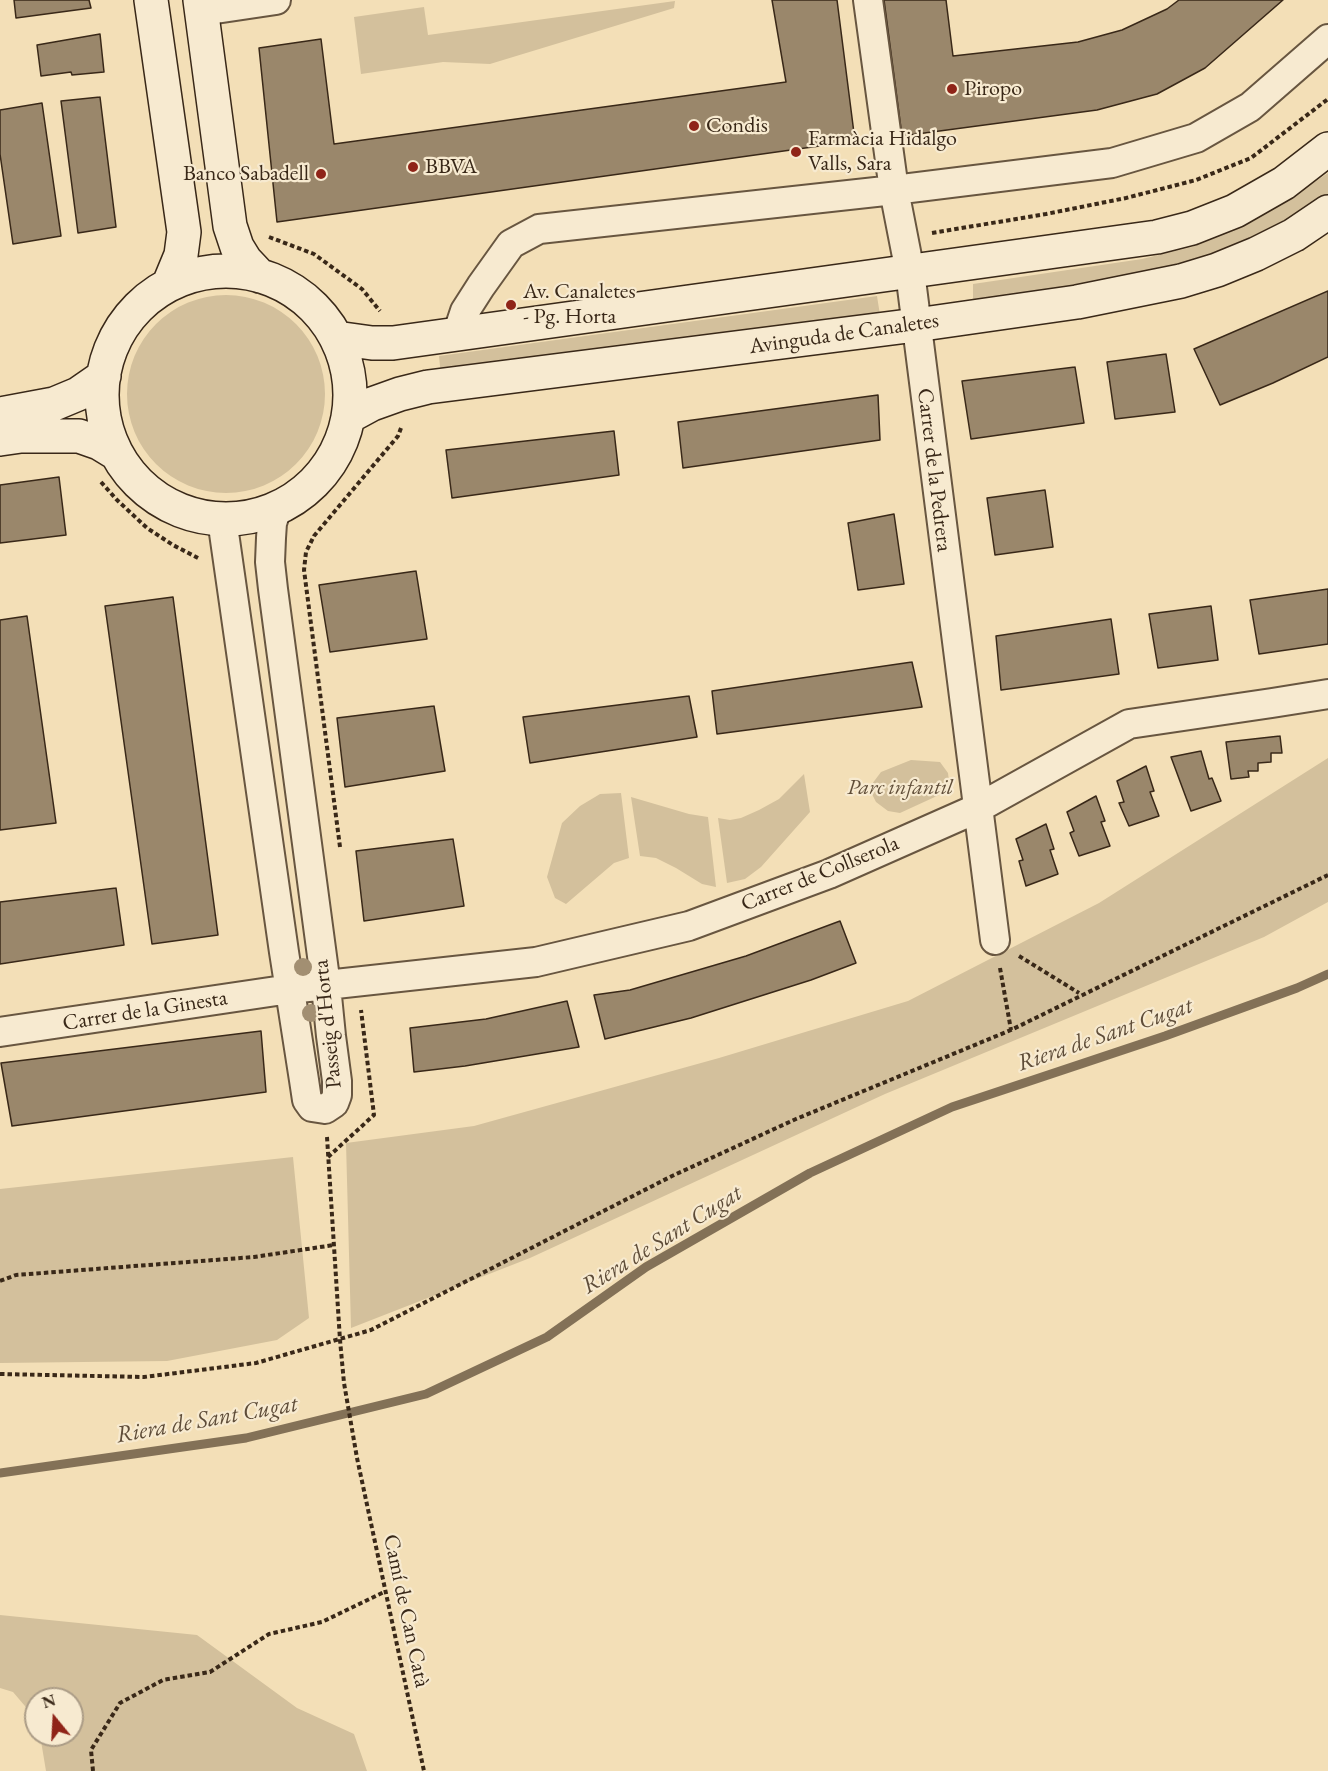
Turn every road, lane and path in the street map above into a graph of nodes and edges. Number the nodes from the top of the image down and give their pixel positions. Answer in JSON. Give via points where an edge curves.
{"nodes":[{"id":1,"x":150,"y":0,"type":"edge"},
{"id":2,"x":276,"y":0,"type":"edge"},
{"id":3,"x":868,"y":0,"type":"edge"},
{"id":4,"x":201,"y":5,"type":"edge"},
{"id":5,"x":1328,"y":39,"type":"edge"},
{"id":6,"x":1328,"y":99,"type":"edge"},
{"id":7,"x":1328,"y":149,"type":"edge"},
{"id":8,"x":894,"y":190,"type":"junction"},
{"id":9,"x":1328,"y":212,"type":"edge"},
{"id":10,"x":259,"y":234,"type":"dead end"},
{"id":11,"x":904,"y":238,"type":"junction"},
{"id":12,"x":910,"y":272,"type":"junction"},
{"id":13,"x":261,"y":276,"type":"junction"},
{"id":14,"x":169,"y":284,"type":"junction"},
{"id":15,"x":916,"y":325,"type":"junction"},
{"id":16,"x":457,"y":335,"type":"junction"},
{"id":17,"x":336,"y":338,"type":"junction"},
{"id":18,"x":393,"y":343,"type":"junction"},
{"id":19,"x":104,"y":376,"type":"junction"},
{"id":20,"x":400,"y":394,"type":"junction"},
{"id":21,"x":0,"y":414,"type":"edge"},
{"id":22,"x":348,"y":417,"type":"junction"},
{"id":23,"x":0,"y":439,"type":"edge"},
{"id":24,"x":106,"y":465,"type":"junction"},
{"id":25,"x":277,"y":508,"type":"junction"},
{"id":26,"x":222,"y":519,"type":"junction"},
{"id":27,"x":201,"y":560,"type":"dead end"},
{"id":28,"x":273,"y":589,"type":"junction"},
{"id":29,"x":1328,"y":694,"type":"edge"},
{"id":30,"x":978,"y":808,"type":"junction"},
{"id":31,"x":1328,"y":875,"type":"edge"},
{"id":32,"x":995,"y":940,"type":"junction"},
{"id":33,"x":326,"y":986,"type":"junction"},
{"id":34,"x":290,"y":989,"type":"junction"},
{"id":35,"x":1079,"y":993,"type":"dead end"},
{"id":36,"x":1011,"y":1030,"type":"junction"},
{"id":37,"x":0,"y":1032,"type":"edge"},
{"id":38,"x":325,"y":1109,"type":"junction"},
{"id":39,"x":374,"y":1115,"type":"dead end"},
{"id":40,"x":328,"y":1157,"type":"junction"},
{"id":41,"x":334,"y":1245,"type":"junction"},
{"id":42,"x":0,"y":1281,"type":"edge"},
{"id":43,"x":340,"y":1340,"type":"junction"},
{"id":44,"x":0,"y":1374,"type":"edge"},
{"id":45,"x":384,"y":1592,"type":"junction"},
{"id":46,"x":93,"y":1771,"type":"edge"},
{"id":47,"x":424,"y":1771,"type":"edge"}],
"edges":[{"from":1,"to":14,"type":"main road","via":[[184,232],[181,255]]},
{"from":2,"to":4,"type":"street"},
{"from":3,"to":8,"type":"street","name":"Carrer de la Pedrera"},
{"from":4,"to":13,"type":"main road","via":[[230,226],[245,260]]},
{"from":5,"to":8,"type":"street","via":[[1250,107],[1196,138],[1112,163]]},
{"from":6,"to":11,"type":"path","via":[[1251,159],[1196,180],[1046,214]]},
{"from":7,"to":12,"type":"main road","via":[[1284,183],[1234,211],[1192,228],[1157,237]]},
{"from":8,"to":11,"type":"street","name":"Carrer de la Pedrera"},
{"from":8,"to":16,"type":"street","via":[[539,230],[511,244],[465,311]]},
{"from":9,"to":15,"type":"main road","name":"Avinguda de Canaletes","via":[[1256,254],[1181,281],[1077,302]]},
{"from":10,"to":18,"type":"path","via":[[314,254],[362,289],[390,324]]},
{"from":11,"to":12,"type":"street","name":"Carrer de la Pedrera"},
{"from":12,"to":15,"type":"street","name":"Carrer de la Pedrera"},
{"from":12,"to":16,"type":"main road"},
{"from":13,"to":14,"type":"main road","via":[[231,271],[201,273]]},
{"from":13,"to":17,"type":"main road","via":[[289,288],[313,306]]},
{"from":14,"to":19,"type":"main road","via":[[124,324],[109,353]]},
{"from":15,"to":20,"type":"main road","name":"Avinguda de Canaletes","via":[[428,387]]},
{"from":15,"to":30,"type":"street","name":"Carrer de la Pedrera"},
{"from":16,"to":18,"type":"main road"},
{"from":17,"to":18,"type":"main road"},
{"from":17,"to":22,"type":"main road","via":[[346,359],[350,387]]},
{"from":19,"to":21,"type":"main road","via":[[78,394],[54,404]]},
{"from":19,"to":24,"type":"main road"},
{"from":20,"to":22,"type":"main road","name":"Avinguda de Canaletes"},
{"from":20,"to":28,"type":"path","via":[[403,423],[398,436],[314,536],[306,552],[306,587]]},
{"from":22,"to":25,"type":"main road","via":[[344,436],[325,471]]},
{"from":23,"to":24,"type":"main road","via":[[79,436],[99,444]]},
{"from":24,"to":26,"type":"main road","via":[[136,479],[160,500],[190,514]]},
{"from":24,"to":27,"type":"path","via":[[117,500],[147,528]]},
{"from":25,"to":26,"type":"main road"},
{"from":25,"to":28,"type":"street","name":"Passeig d'Horta","via":[[271,538]]},
{"from":26,"to":34,"type":"street","name":"Passeig d'Horta"},
{"from":28,"to":33,"type":"street","name":"Passeig d'Horta"},
{"from":29,"to":30,"type":"street","name":"Carrer de Collserola","via":[[1128,724]]},
{"from":30,"to":32,"type":"street","name":"Carrer de la Pedrera"},
{"from":30,"to":33,"type":"street","name":"Carrer de Collserola","via":[[829,874],[688,926],[536,962]]},
{"from":31,"to":36,"type":"path"},
{"from":32,"to":35,"type":"path"},
{"from":32,"to":36,"type":"path"},
{"from":33,"to":34,"type":"street","name":"Carrer de Collserola"},
{"from":33,"to":38,"type":"street","name":"Passeig d'Horta","via":[[337,1095]]},
{"from":34,"to":37,"type":"street","name":"Carrer de la Ginesta"},
{"from":34,"to":38,"type":"street","name":"Passeig d'Horta","via":[[307,1100],[312,1107]]},
{"from":36,"to":43,"type":"path","via":[[796,1119],[371,1330]]},
{"from":38,"to":40,"type":"path","name":"Camí de Can Catà"},
{"from":39,"to":40,"type":"path"},
{"from":40,"to":41,"type":"path","name":"Camí de Can Catà"},
{"from":41,"to":42,"type":"path","via":[[254,1257],[16,1275]]},
{"from":41,"to":43,"type":"path","name":"Camí de Can Catà"},
{"from":43,"to":44,"type":"path","via":[[256,1363],[144,1377]]},
{"from":43,"to":45,"type":"path","name":"Camí de Can Catà","via":[[357,1458]]},
{"from":45,"to":46,"type":"path","via":[[322,1622],[269,1634],[210,1672],[163,1680],[120,1703],[91,1750]]},
{"from":45,"to":47,"type":"path","name":"Camí de Can Catà"}]}
